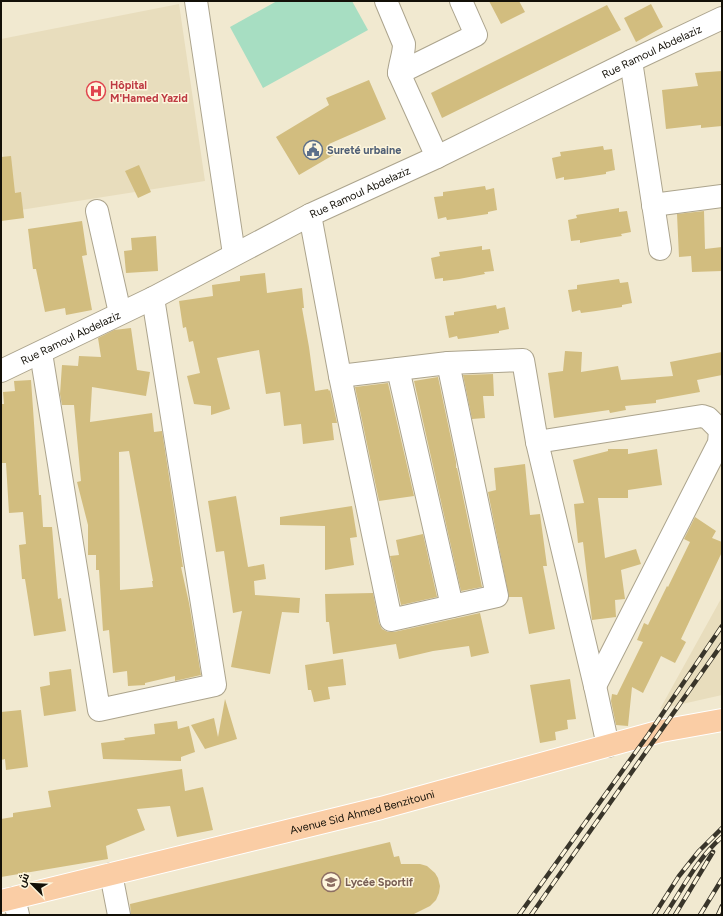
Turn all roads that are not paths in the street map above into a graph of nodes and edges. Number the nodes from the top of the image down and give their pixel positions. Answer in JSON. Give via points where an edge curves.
{"nodes":[{"id":1,"x":196,"y":1,"type":"edge"},
{"id":2,"x":386,"y":1,"type":"edge"},
{"id":3,"x":461,"y":1,"type":"edge"},
{"id":4,"x":722,"y":18,"type":"edge"},
{"id":5,"x":631,"y":60,"type":"junction"},
{"id":6,"x":399,"y":73,"type":"junction"},
{"id":7,"x":437,"y":157,"type":"junction"},
{"id":8,"x":722,"y":196,"type":"edge"},
{"id":9,"x":653,"y":205,"type":"junction"},
{"id":10,"x":97,"y":211,"type":"dead end"},
{"id":11,"x":310,"y":215,"type":"junction"},
{"id":12,"x":660,"y":249,"type":"dead end"},
{"id":13,"x":234,"y":254,"type":"junction"},
{"id":14,"x":153,"y":298,"type":"junction"},
{"id":15,"x":120,"y":313,"type":"junction"},
{"id":16,"x":41,"y":353,"type":"junction"},
{"id":17,"x":448,"y":364,"type":"junction"},
{"id":18,"x":398,"y":369,"type":"junction"},
{"id":19,"x":1,"y":371,"type":"edge"},
{"id":20,"x":340,"y":376,"type":"junction"},
{"id":21,"x":537,"y":442,"type":"junction"},
{"id":22,"x":452,"y":606,"type":"junction"},
{"id":23,"x":596,"y":686,"type":"junction"},
{"id":24,"x":722,"y":720,"type":"edge"},
{"id":25,"x":608,"y":746,"type":"junction"},
{"id":26,"x":111,"y":874,"type":"junction"},
{"id":27,"x":11,"y":905,"type":"edge"},
{"id":28,"x":119,"y":915,"type":"edge"}],
"edges":[{"from":1,"to":13,"type":"street"},
{"from":2,"to":6,"type":"street","via":[[404,44]]},
{"from":3,"to":6,"type":"street","via":[[476,35]]},
{"from":4,"to":5,"type":"street","name":"Rue Ramoul Abdelaziz"},
{"from":5,"to":7,"type":"street","name":"Rue Ramoul Abdelaziz"},
{"from":5,"to":9,"type":"street"},
{"from":6,"to":7,"type":"street"},
{"from":7,"to":11,"type":"street","name":"Rue Ramoul Abdelaziz"},
{"from":8,"to":9,"type":"street"},
{"from":9,"to":12,"type":"street"},
{"from":10,"to":15,"type":"street"},
{"from":11,"to":13,"type":"street","name":"Rue Ramoul Abdelaziz"},
{"from":11,"to":20,"type":"street"},
{"from":13,"to":14,"type":"street","name":"Rue Ramoul Abdelaziz"},
{"from":14,"to":15,"type":"street","name":"Rue Ramoul Abdelaziz"},
{"from":14,"to":16,"type":"street","via":[[215,685],[99,710]]},
{"from":15,"to":16,"type":"street","name":"Rue Ramoul Abdelaziz"},
{"from":16,"to":19,"type":"street","name":"Rue Ramoul Abdelaziz"},
{"from":17,"to":18,"type":"street"},
{"from":17,"to":21,"type":"street","via":[[523,360]]},
{"from":17,"to":22,"type":"street","via":[[497,596]]},
{"from":18,"to":20,"type":"street"},
{"from":18,"to":22,"type":"street"},
{"from":20,"to":22,"type":"street","via":[[391,620]]},
{"from":21,"to":23,"type":"street"},
{"from":21,"to":23,"type":"street","via":[[702,416],[708,418],[720,430],[719,443]]},
{"from":23,"to":25,"type":"street"},
{"from":24,"to":25,"type":"main road","name":"Avenue Sid Ahmed Benzitouni","via":[[661,731]]},
{"from":25,"to":26,"type":"main road","name":"Avenue Sid Ahmed Benzitouni","via":[[381,808]]},
{"from":26,"to":27,"type":"main road","name":"Avenue Sid Ahmed Benzitouni"},
{"from":26,"to":28,"type":"street"}]}
